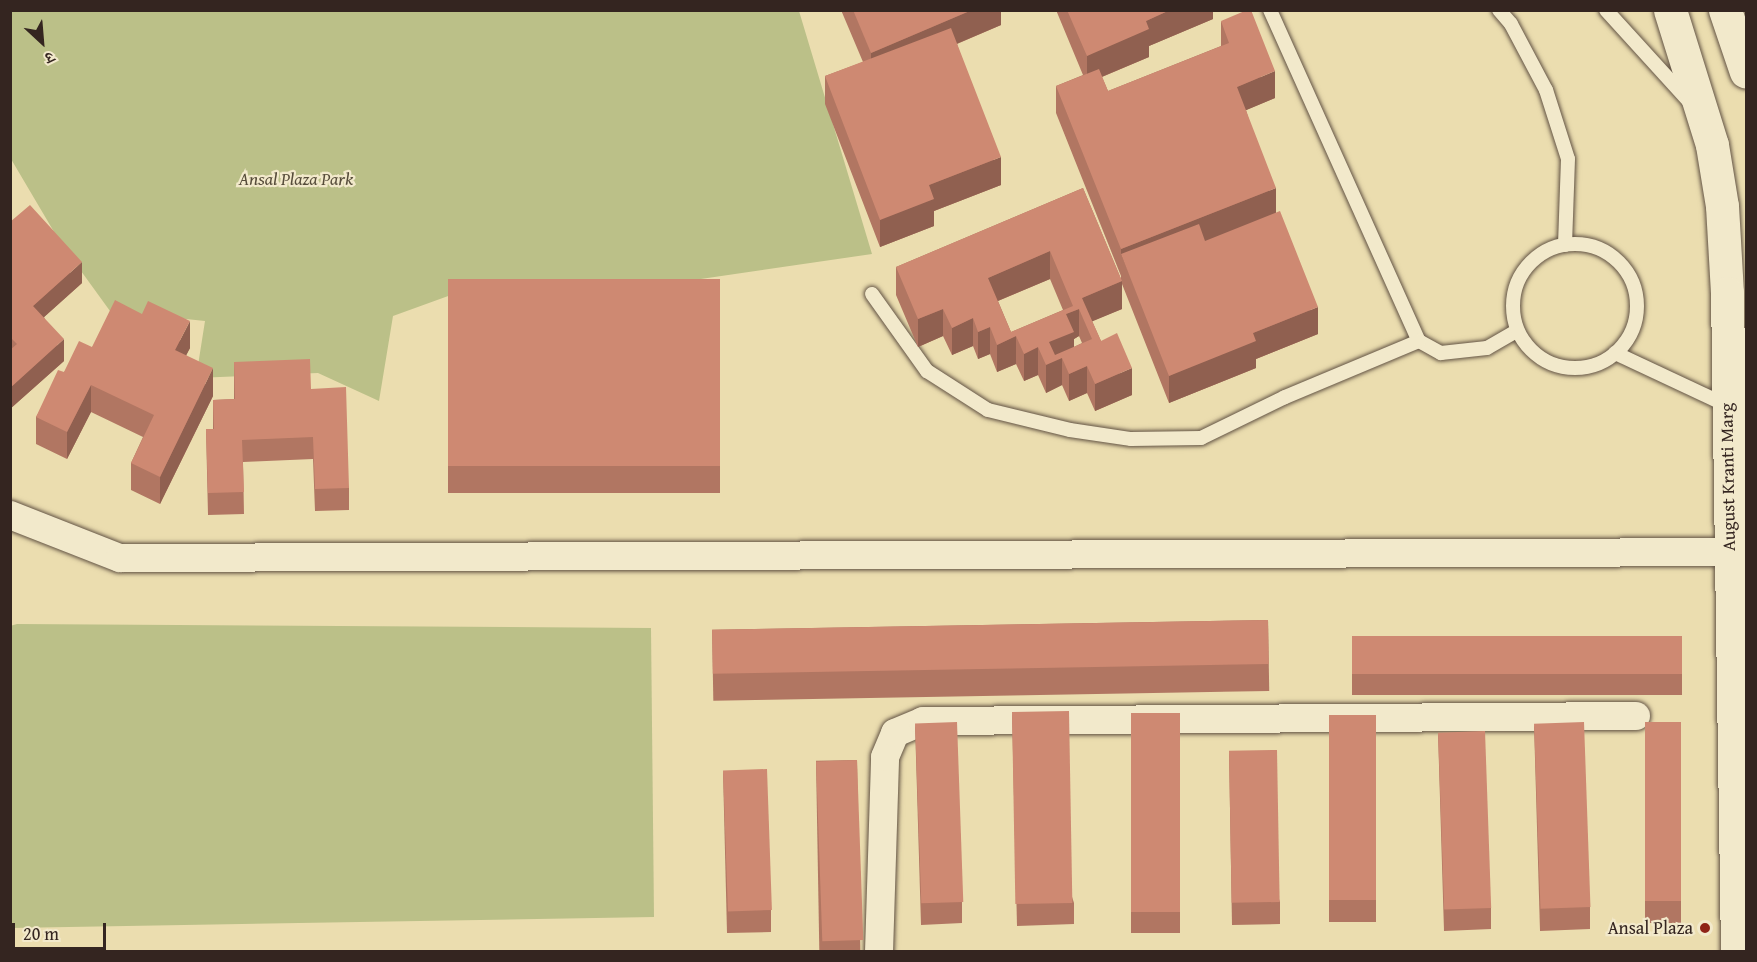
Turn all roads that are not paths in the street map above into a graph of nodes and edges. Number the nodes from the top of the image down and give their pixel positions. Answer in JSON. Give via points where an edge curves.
{"nodes":[{"id":1,"x":1270,"y":10,"type":"edge"},
{"id":2,"x":1499,"y":10,"type":"edge"},
{"id":3,"x":1606,"y":10,"type":"edge"},
{"id":4,"x":1670,"y":10,"type":"edge"},
{"id":5,"x":1725,"y":10,"type":"edge"},
{"id":6,"x":1746,"y":72,"type":"edge"},
{"id":7,"x":1702,"y":114,"type":"junction"},
{"id":8,"x":1565,"y":244,"type":"junction"},
{"id":9,"x":872,"y":294,"type":"dead end"},
{"id":10,"x":1517,"y":331,"type":"junction"},
{"id":11,"x":1419,"y":340,"type":"junction"},
{"id":12,"x":1615,"y":353,"type":"junction"},
{"id":13,"x":1728,"y":406,"type":"junction"},
{"id":14,"x":11,"y":518,"type":"edge"},
{"id":15,"x":1729,"y":552,"type":"junction"},
{"id":16,"x":1636,"y":716,"type":"dead end"},
{"id":17,"x":879,"y":951,"type":"edge"},
{"id":18,"x":1737,"y":951,"type":"edge"}],
"edges":[{"from":1,"to":11,"type":"lane"},
{"from":2,"to":8,"type":"lane","via":[[1511,24],[1546,90],[1568,159]]},
{"from":3,"to":7,"type":"lane"},
{"from":4,"to":7,"type":"main road","name":"August Kranti Marg"},
{"from":5,"to":6,"type":"main road"},
{"from":7,"to":13,"type":"main road","name":"August Kranti Marg","via":[[1712,145],[1722,206]]},
{"from":8,"to":10,"type":"lane","via":[[1547,250],[1520,276],[1513,303]]},
{"from":8,"to":12,"type":"lane","via":[[1598,248],[1616,259],[1629,276],[1636,296],[1636,317],[1629,337]]},
{"from":9,"to":11,"type":"lane","via":[[927,371],[988,410],[1070,430],[1131,439],[1201,438]]},
{"from":10,"to":11,"type":"lane","via":[[1487,348],[1441,353]]},
{"from":10,"to":12,"type":"lane","via":[[1542,360],[1561,367],[1599,364]]},
{"from":12,"to":13,"type":"lane"},
{"from":13,"to":15,"type":"main road","name":"August Kranti Marg"},
{"from":14,"to":15,"type":"street","via":[[120,558]]},
{"from":15,"to":18,"type":"main road","name":"August Kranti Marg"},
{"from":16,"to":17,"type":"street","via":[[922,721],[895,733],[885,757]]}]}
